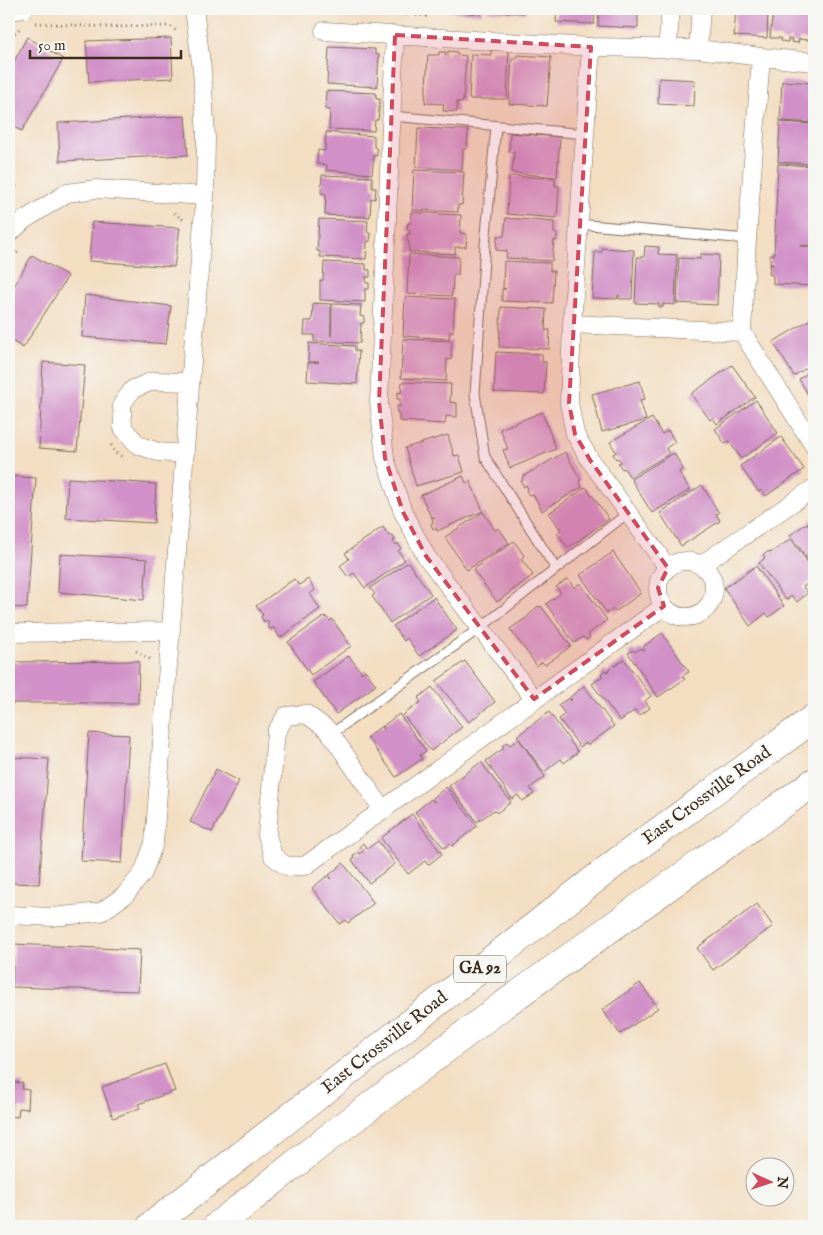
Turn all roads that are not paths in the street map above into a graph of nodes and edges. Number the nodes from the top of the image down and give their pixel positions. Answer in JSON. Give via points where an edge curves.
{"nodes":[{"id":1,"x":194,"y":9,"type":"edge"},
{"id":2,"x":671,"y":9,"type":"edge"},
{"id":3,"x":701,"y":9,"type":"edge"},
{"id":4,"x":9,"y":11,"type":"edge"},
{"id":5,"x":26,"y":19,"type":"edge"},
{"id":6,"x":324,"y":31,"type":"dead end"},
{"id":7,"x":395,"y":35,"type":"junction"},
{"id":8,"x":590,"y":47,"type":"junction"},
{"id":9,"x":668,"y":49,"type":"junction"},
{"id":10,"x":698,"y":50,"type":"junction"},
{"id":11,"x":760,"y":58,"type":"junction"},
{"id":12,"x":814,"y":62,"type":"edge"},
{"id":13,"x":392,"y":116,"type":"junction"},
{"id":14,"x":496,"y":126,"type":"junction"},
{"id":15,"x":585,"y":134,"type":"junction"},
{"id":16,"x":205,"y":196,"type":"junction"},
{"id":17,"x":578,"y":224,"type":"junction"},
{"id":18,"x":9,"y":234,"type":"edge"},
{"id":19,"x":747,"y":239,"type":"junction"},
{"id":20,"x":572,"y":324,"type":"junction"},
{"id":21,"x":742,"y":332,"type":"junction"},
{"id":22,"x":190,"y":382,"type":"junction"},
{"id":23,"x":814,"y":446,"type":"edge"},
{"id":24,"x":185,"y":454,"type":"junction"},
{"id":25,"x":814,"y":488,"type":"edge"},
{"id":26,"x":628,"y":513,"type":"junction"},
{"id":27,"x":701,"y":565,"type":"junction"},
{"id":28,"x":668,"y":568,"type":"junction"},
{"id":29,"x":556,"y":569,"type":"junction"},
{"id":30,"x":664,"y":606,"type":"junction"},
{"id":31,"x":480,"y":628,"type":"junction"},
{"id":32,"x":171,"y":632,"type":"junction"},
{"id":33,"x":9,"y":633,"type":"edge"},
{"id":34,"x":534,"y":699,"type":"junction"},
{"id":35,"x":814,"y":718,"type":"edge"},
{"id":36,"x":332,"y":734,"type":"junction"},
{"id":37,"x":814,"y":782,"type":"edge"},
{"id":38,"x":383,"y":810,"type":"junction"},
{"id":39,"x":9,"y":915,"type":"edge"},
{"id":40,"x":151,"y":1226,"type":"edge"},
{"id":41,"x":217,"y":1226,"type":"edge"}],
"edges":[{"from":1,"to":16,"type":"street","via":[[206,138]]},
{"from":2,"to":9,"type":"street"},
{"from":3,"to":10,"type":"street"},
{"from":4,"to":5,"type":"street"},
{"from":6,"to":7,"type":"street"},
{"from":7,"to":8,"type":"street"},
{"from":7,"to":13,"type":"street"},
{"from":8,"to":9,"type":"street"},
{"from":8,"to":15,"type":"street"},
{"from":9,"to":10,"type":"street"},
{"from":10,"to":11,"type":"street"},
{"from":11,"to":12,"type":"street"},
{"from":11,"to":19,"type":"street"},
{"from":13,"to":14,"type":"lane"},
{"from":13,"to":31,"type":"street","via":[[379,402],[385,458],[403,512],[426,556]]},
{"from":14,"to":15,"type":"lane"},
{"from":14,"to":29,"type":"lane","via":[[476,394],[485,457]]},
{"from":15,"to":17,"type":"street"},
{"from":16,"to":18,"type":"street","via":[[96,189],[67,193],[24,220]]},
{"from":16,"to":22,"type":"street"},
{"from":17,"to":19,"type":"lane"},
{"from":17,"to":20,"type":"street"},
{"from":19,"to":21,"type":"street"},
{"from":20,"to":21,"type":"street"},
{"from":20,"to":26,"type":"street","via":[[569,403],[575,434]]},
{"from":21,"to":23,"type":"street"},
{"from":22,"to":24,"type":"street"},
{"from":22,"to":24,"type":"street","via":[[153,381],[133,389],[122,404],[124,428],[138,445],[158,452]]},
{"from":24,"to":32,"type":"street"},
{"from":25,"to":27,"type":"street"},
{"from":26,"to":28,"type":"street"},
{"from":26,"to":29,"type":"lane"},
{"from":27,"to":28,"type":"street","via":[[682,561]]},
{"from":27,"to":30,"type":"street","via":[[714,582],[712,600],[707,608],[699,614],[681,617]]},
{"from":28,"to":30,"type":"street","via":[[661,575],[658,588]]},
{"from":29,"to":31,"type":"lane"},
{"from":30,"to":34,"type":"street"},
{"from":31,"to":34,"type":"street"},
{"from":31,"to":36,"type":"lane"},
{"from":32,"to":33,"type":"street"},
{"from":32,"to":39,"type":"street","via":[[154,843],[144,873],[124,895],[101,912],[52,917]]},
{"from":34,"to":38,"type":"street"},
{"from":35,"to":40,"type":"main road","name":"East Crossville Road","number":"GA 92","via":[[618,861]]},
{"from":36,"to":38,"type":"street"},
{"from":36,"to":38,"type":"street","via":[[306,714],[286,716],[276,732],[267,835],[273,856],[286,866],[305,866]]},
{"from":37,"to":41,"type":"main road","number":"GA 92","via":[[502,1006]]}]}
